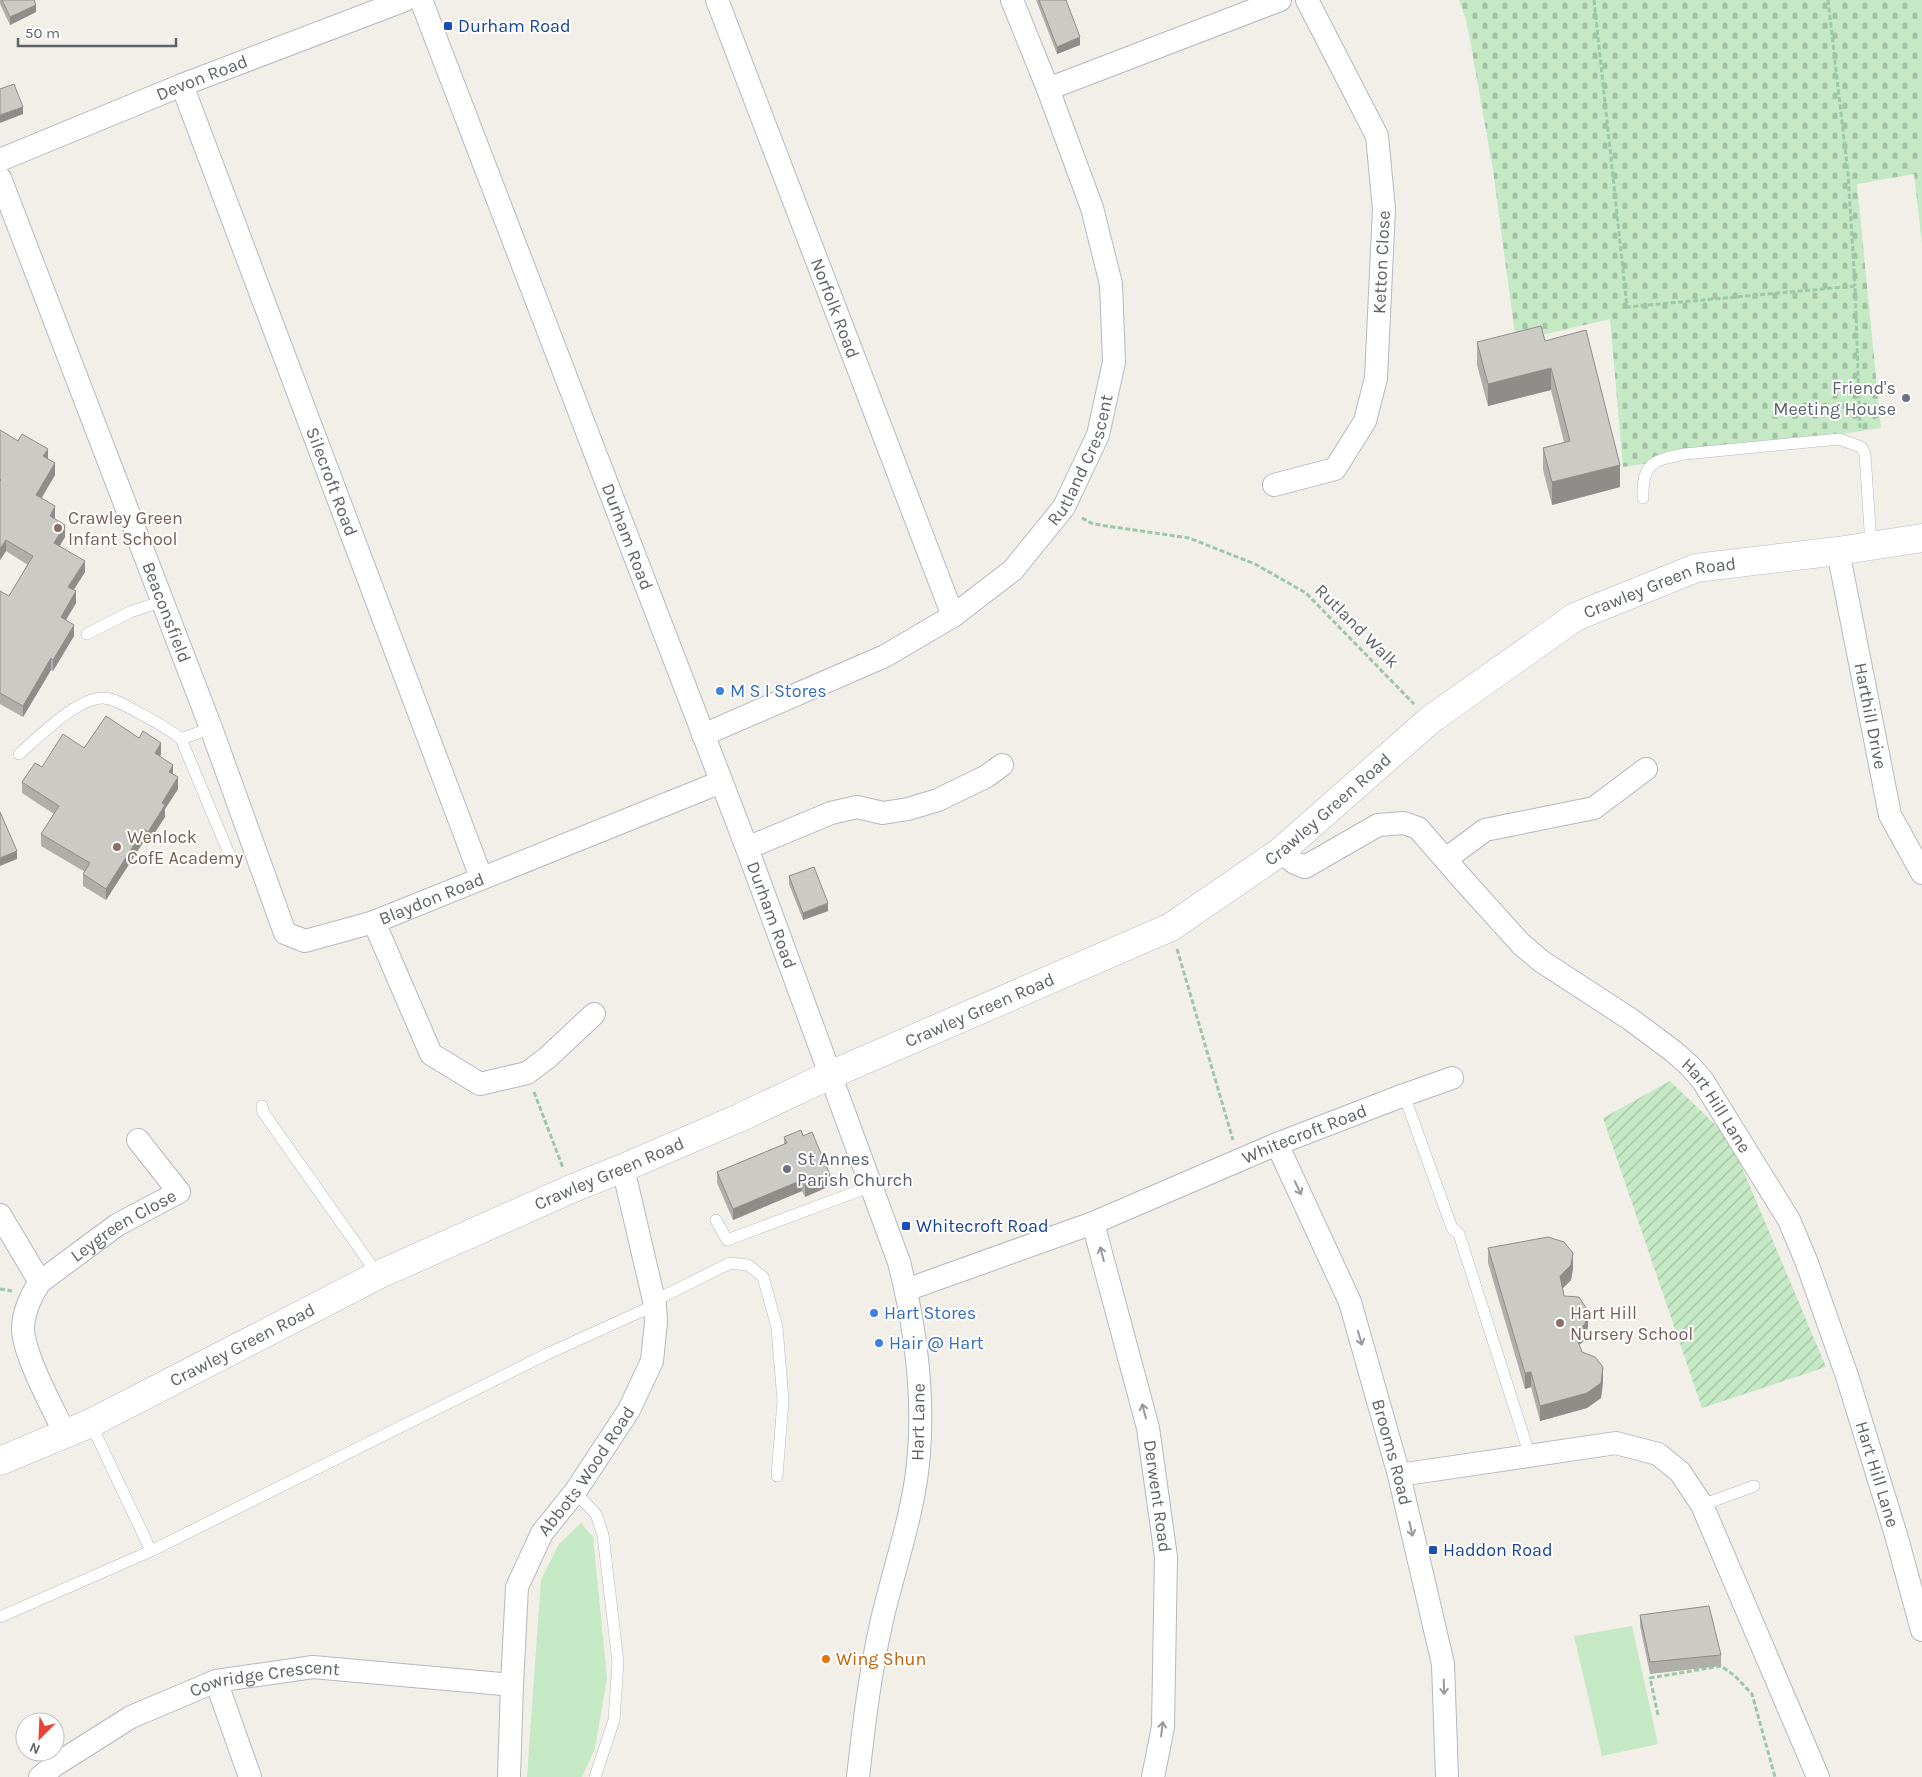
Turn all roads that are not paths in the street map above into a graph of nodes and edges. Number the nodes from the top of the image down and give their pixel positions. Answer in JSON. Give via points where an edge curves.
{"nodes":[{"id":1,"x":405,"y":0,"type":"edge"},
{"id":2,"x":422,"y":0,"type":"edge"},
{"id":3,"x":717,"y":0,"type":"edge"},
{"id":4,"x":1012,"y":0,"type":"edge"},
{"id":5,"x":1280,"y":0,"type":"edge"},
{"id":6,"x":1307,"y":0,"type":"edge"},
{"id":7,"x":182,"y":85,"type":"junction"},
{"id":8,"x":1048,"y":89,"type":"junction"},
{"id":9,"x":0,"y":160,"type":"edge"},
{"id":10,"x":0,"y":178,"type":"edge"},
{"id":11,"x":1274,"y":485,"type":"dead end"},
{"id":12,"x":1643,"y":498,"type":"dead end"},
{"id":13,"x":1922,"y":538,"type":"edge"},
{"id":14,"x":1871,"y":545,"type":"junction"},
{"id":15,"x":1838,"y":551,"type":"junction"},
{"id":16,"x":163,"y":601,"type":"junction"},
{"id":17,"x":953,"y":616,"type":"junction"},
{"id":18,"x":87,"y":634,"type":"dead end"},
{"id":19,"x":211,"y":728,"type":"junction"},
{"id":20,"x":703,"y":734,"type":"junction"},
{"id":21,"x":181,"y":739,"type":"junction"},
{"id":22,"x":19,"y":754,"type":"dead end"},
{"id":23,"x":1002,"y":766,"type":"dead end"},
{"id":24,"x":1646,"y":769,"type":"dead end"},
{"id":25,"x":721,"y":782,"type":"junction"},
{"id":26,"x":747,"y":848,"type":"junction"},
{"id":27,"x":1280,"y":852,"type":"junction"},
{"id":28,"x":230,"y":856,"type":"dead end"},
{"id":29,"x":1446,"y":859,"type":"junction"},
{"id":30,"x":1922,"y":873,"type":"edge"},
{"id":31,"x":481,"y":877,"type":"junction"},
{"id":32,"x":374,"y":922,"type":"junction"},
{"id":33,"x":594,"y":1014,"type":"dead end"},
{"id":34,"x":830,"y":1075,"type":"junction"},
{"id":35,"x":1452,"y":1078,"type":"dead end"},
{"id":36,"x":1404,"y":1095,"type":"junction"},
{"id":37,"x":262,"y":1106,"type":"dead end"},
{"id":38,"x":138,"y":1140,"type":"dead end"},
{"id":39,"x":1277,"y":1144,"type":"junction"},
{"id":40,"x":623,"y":1168,"type":"junction"},
{"id":41,"x":872,"y":1186,"type":"junction"},
{"id":42,"x":0,"y":1215,"type":"edge"},
{"id":43,"x":716,"y":1220,"type":"dead end"},
{"id":44,"x":1093,"y":1223,"type":"junction"},
{"id":45,"x":378,"y":1274,"type":"junction"},
{"id":46,"x":40,"y":1282,"type":"junction"},
{"id":47,"x":906,"y":1290,"type":"junction"},
{"id":48,"x":654,"y":1303,"type":"junction"},
{"id":49,"x":91,"y":1423,"type":"junction"},
{"id":50,"x":65,"y":1434,"type":"junction"},
{"id":51,"x":1530,"y":1456,"type":"junction"},
{"id":52,"x":0,"y":1461,"type":"edge"},
{"id":53,"x":1398,"y":1475,"type":"junction"},
{"id":54,"x":777,"y":1476,"type":"dead end"},
{"id":55,"x":1754,"y":1486,"type":"dead end"},
{"id":56,"x":575,"y":1492,"type":"junction"},
{"id":57,"x":1702,"y":1505,"type":"junction"},
{"id":58,"x":151,"y":1551,"type":"junction"},
{"id":59,"x":0,"y":1617,"type":"edge"},
{"id":60,"x":1922,"y":1630,"type":"edge"},
{"id":61,"x":216,"y":1681,"type":"junction"},
{"id":62,"x":512,"y":1685,"type":"junction"},
{"id":63,"x":40,"y":1777,"type":"edge"},
{"id":64,"x":250,"y":1777,"type":"edge"},
{"id":65,"x":509,"y":1777,"type":"edge"},
{"id":66,"x":596,"y":1777,"type":"edge"},
{"id":67,"x":858,"y":1777,"type":"edge"},
{"id":68,"x":1153,"y":1777,"type":"edge"},
{"id":69,"x":1447,"y":1777,"type":"edge"},
{"id":70,"x":1818,"y":1777,"type":"edge"}],
"edges":[{"from":1,"to":7,"type":"street","name":"Devon Road"},
{"from":2,"to":20,"type":"street","name":"Durham Road"},
{"from":3,"to":17,"type":"street","name":"Norfolk Road"},
{"from":4,"to":8,"type":"street","name":"Rutland Crescent"},
{"from":5,"to":8,"type":"street"},
{"from":6,"to":11,"type":"street","name":"Ketton Close","via":[[1377,136],[1384,210],[1376,378],[1365,421],[1335,469]]},
{"from":7,"to":9,"type":"street","name":"Devon Road"},
{"from":7,"to":31,"type":"street","name":"Silecroft Road"},
{"from":8,"to":17,"type":"street","name":"Rutland Crescent","via":[[1092,208],[1111,284],[1114,362],[1098,435],[1064,507],[1013,570]]},
{"from":10,"to":16,"type":"street","name":"Beaconsfield"},
{"from":12,"to":14,"type":"lane","via":[[1642,481],[1648,468],[1662,458],[1838,439],[1861,447],[1865,454]]},
{"from":13,"to":14,"type":"street","name":"Crawley Green Road"},
{"from":14,"to":15,"type":"street","name":"Crawley Green Road"},
{"from":15,"to":27,"type":"street","name":"Crawley Green Road","via":[[1696,568],[1575,617],[1430,720]]},
{"from":15,"to":30,"type":"street","name":"Harthill Drive","via":[[1890,815]]},
{"from":16,"to":18,"type":"lane","via":[[130,612]]},
{"from":16,"to":19,"type":"street","name":"Beaconsfield"},
{"from":17,"to":20,"type":"street","name":"Rutland Crescent","via":[[885,656]]},
{"from":19,"to":21,"type":"lane"},
{"from":19,"to":32,"type":"street","name":"Beaconsfield","via":[[285,933],[306,941]]},
{"from":20,"to":25,"type":"street","name":"Durham Road"},
{"from":21,"to":22,"type":"lane","via":[[122,703],[95,698],[66,714]]},
{"from":21,"to":28,"type":"lane"},
{"from":23,"to":26,"type":"street","via":[[938,800],[882,813],[857,807],[849,809]]},
{"from":24,"to":29,"type":"street","via":[[1594,808],[1485,830]]},
{"from":25,"to":26,"type":"street","name":"Durham Road"},
{"from":25,"to":31,"type":"street","name":"Blaydon Road"},
{"from":26,"to":34,"type":"street","name":"Durham Road"},
{"from":27,"to":29,"type":"street","name":"Hart Hill Lane","via":[[1305,867],[1378,825],[1404,823],[1418,828]]},
{"from":27,"to":34,"type":"street","name":"Crawley Green Road","via":[[1170,927]]},
{"from":29,"to":60,"type":"street","name":"Hart Hill Lane","via":[[1541,962],[1630,1019],[1690,1066],[1746,1149],[1789,1220],[1807,1263],[1850,1386]]},
{"from":31,"to":32,"type":"street","name":"Blaydon Road"},
{"from":32,"to":33,"type":"street","name":"Blaydon Road","via":[[431,1054],[480,1084],[527,1073]]},
{"from":34,"to":40,"type":"street","name":"Crawley Green Road"},
{"from":34,"to":41,"type":"street","name":"Hart Lane"},
{"from":35,"to":36,"type":"street","name":"Whitecroft Road"},
{"from":36,"to":39,"type":"street","name":"Whitecroft Road"},
{"from":36,"to":51,"type":"lane","via":[[1452,1228],[1459,1234]]},
{"from":37,"to":45,"type":"lane"},
{"from":38,"to":46,"type":"street","name":"Leygreen Close","via":[[179,1192],[117,1225]]},
{"from":39,"to":44,"type":"street","name":"Whitecroft Road"},
{"from":39,"to":53,"type":"street","name":"Brooms Road","one_way":true,"via":[[1350,1302]]},
{"from":40,"to":45,"type":"street","name":"Crawley Green Road"},
{"from":40,"to":48,"type":"street","name":"Abbots Wood Road"},
{"from":41,"to":43,"type":"lane","via":[[727,1240]]},
{"from":41,"to":47,"type":"street","name":"Hart Lane"},
{"from":42,"to":46,"type":"street"},
{"from":44,"to":47,"type":"street","name":"Whitecroft Road"},
{"from":68,"to":44,"type":"street","name":"Derwent Road","one_way":true,"via":[[1162,1727],[1166,1557],[1148,1428]]},
{"from":45,"to":49,"type":"street","name":"Crawley Green Road"},
{"from":46,"to":50,"type":"street","name":"Leygreen Close","via":[[31,1296],[23,1328],[28,1353]]},
{"from":47,"to":67,"type":"street","name":"Hart Lane","via":[[918,1371],[919,1455],[909,1516],[877,1645]]},
{"from":48,"to":54,"type":"lane","via":[[730,1263],[748,1265],[763,1277],[777,1327],[783,1401]]},
{"from":48,"to":56,"type":"street","name":"Abbots Wood Road","via":[[656,1322],[652,1361],[629,1410]]},
{"from":48,"to":58,"type":"lane"},
{"from":49,"to":50,"type":"street","name":"Crawley Green Road"},
{"from":49,"to":58,"type":"lane"},
{"from":50,"to":52,"type":"street","name":"Crawley Green Road"},
{"from":51,"to":53,"type":"street"},
{"from":51,"to":57,"type":"street","via":[[1616,1443],[1658,1454],[1680,1472]]},
{"from":53,"to":69,"type":"street","name":"Brooms Road","one_way":true,"via":[[1443,1664]]},
{"from":55,"to":57,"type":"lane"},
{"from":56,"to":62,"type":"street","name":"Abbots Wood Road","via":[[542,1533],[517,1587]]},
{"from":56,"to":66,"type":"lane","via":[[596,1514],[603,1535],[618,1662],[614,1720]]},
{"from":57,"to":70,"type":"street"},
{"from":58,"to":59,"type":"lane"},
{"from":61,"to":62,"type":"street","name":"Cowridge Crescent","via":[[313,1667]]},
{"from":61,"to":63,"type":"street","name":"Cowridge Crescent","via":[[131,1717]]},
{"from":61,"to":64,"type":"street"},
{"from":62,"to":65,"type":"street","name":"Abbots Wood Road"}]}
